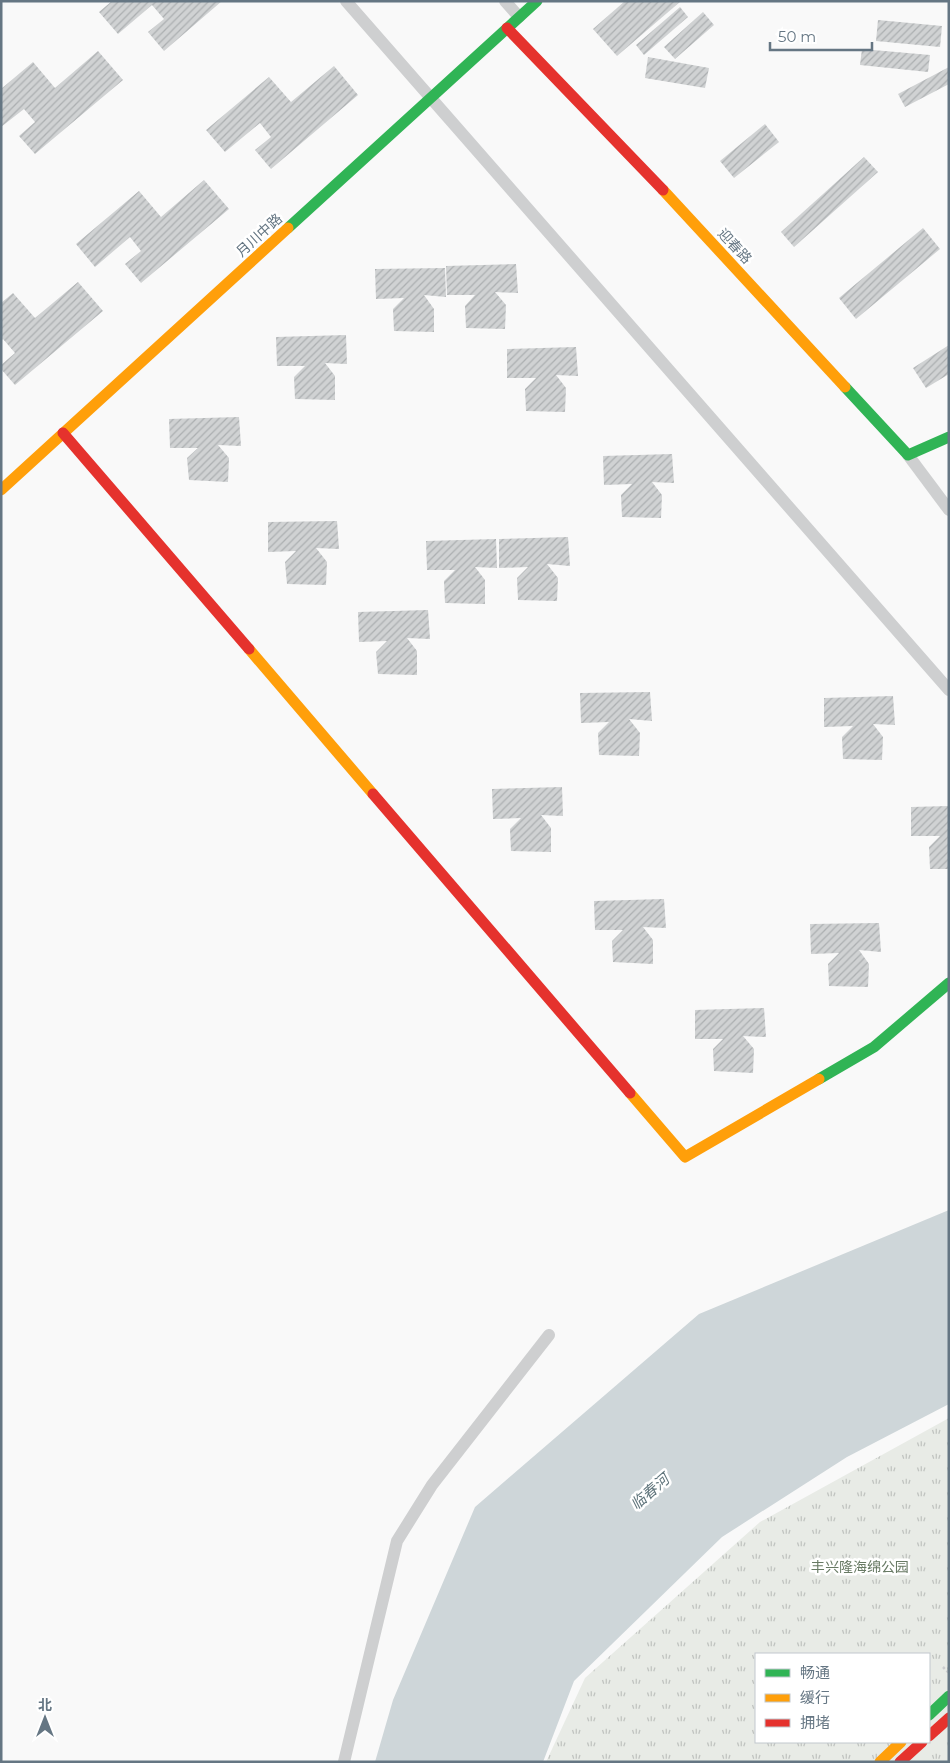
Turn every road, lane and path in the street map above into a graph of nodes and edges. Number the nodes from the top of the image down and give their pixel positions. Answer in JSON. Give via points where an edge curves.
{"nodes":[{"id":1,"x":346,"y":1,"type":"edge"},
{"id":2,"x":505,"y":1,"type":"edge"},
{"id":3,"x":537,"y":1,"type":"edge"},
{"id":4,"x":519,"y":17,"type":"junction"},
{"id":5,"x":507,"y":28,"type":"junction"},
{"id":6,"x":432,"y":99,"type":"junction"},
{"id":7,"x":63,"y":433,"type":"junction"},
{"id":8,"x":949,"y":437,"type":"edge"},
{"id":9,"x":908,"y":455,"type":"junction"},
{"id":10,"x":1,"y":490,"type":"edge"},
{"id":11,"x":949,"y":510,"type":"edge"},
{"id":12,"x":949,"y":690,"type":"edge"},
{"id":13,"x":949,"y":983,"type":"edge"},
{"id":14,"x":549,"y":1335,"type":"dead end"},
{"id":15,"x":943,"y":1667,"type":"dead end"},
{"id":16,"x":949,"y":1673,"type":"edge"},
{"id":17,"x":949,"y":1696,"type":"edge"},
{"id":18,"x":930,"y":1714,"type":"edge"},
{"id":19,"x":949,"y":1718,"type":"edge"},
{"id":20,"x":930,"y":1735,"type":"edge"},
{"id":21,"x":899,"y":1743,"type":"edge"},
{"id":22,"x":921,"y":1743,"type":"edge"},
{"id":23,"x":904,"y":1759,"type":"edge"},
{"id":24,"x":344,"y":1762,"type":"edge"},
{"id":25,"x":880,"y":1762,"type":"edge"}],
"edges":[{"from":1,"to":6,"type":"street"},
{"from":2,"to":4,"type":"street"},
{"from":3,"to":4,"type":"street","name":"月川中路"},
{"from":4,"to":5,"type":"street","name":"月川中路"},
{"from":5,"to":6,"type":"street","name":"月川中路"},
{"from":5,"to":9,"type":"street","name":"迎春路","via":[[616,140]]},
{"from":6,"to":7,"type":"street","name":"月川中路"},
{"from":6,"to":12,"type":"street"},
{"from":7,"to":10,"type":"street","name":"月川中路"},
{"from":7,"to":13,"type":"street","via":[[685,1157],[874,1048]]},
{"from":8,"to":9,"type":"street"},
{"from":9,"to":11,"type":"street"},
{"from":14,"to":24,"type":"street","via":[[432,1485],[397,1541]]},
{"from":15,"to":16,"type":"path"},
{"from":17,"to":18,"type":"street"},
{"from":19,"to":20,"type":"street"},
{"from":21,"to":25,"type":"street"},
{"from":22,"to":23,"type":"street"}]}
